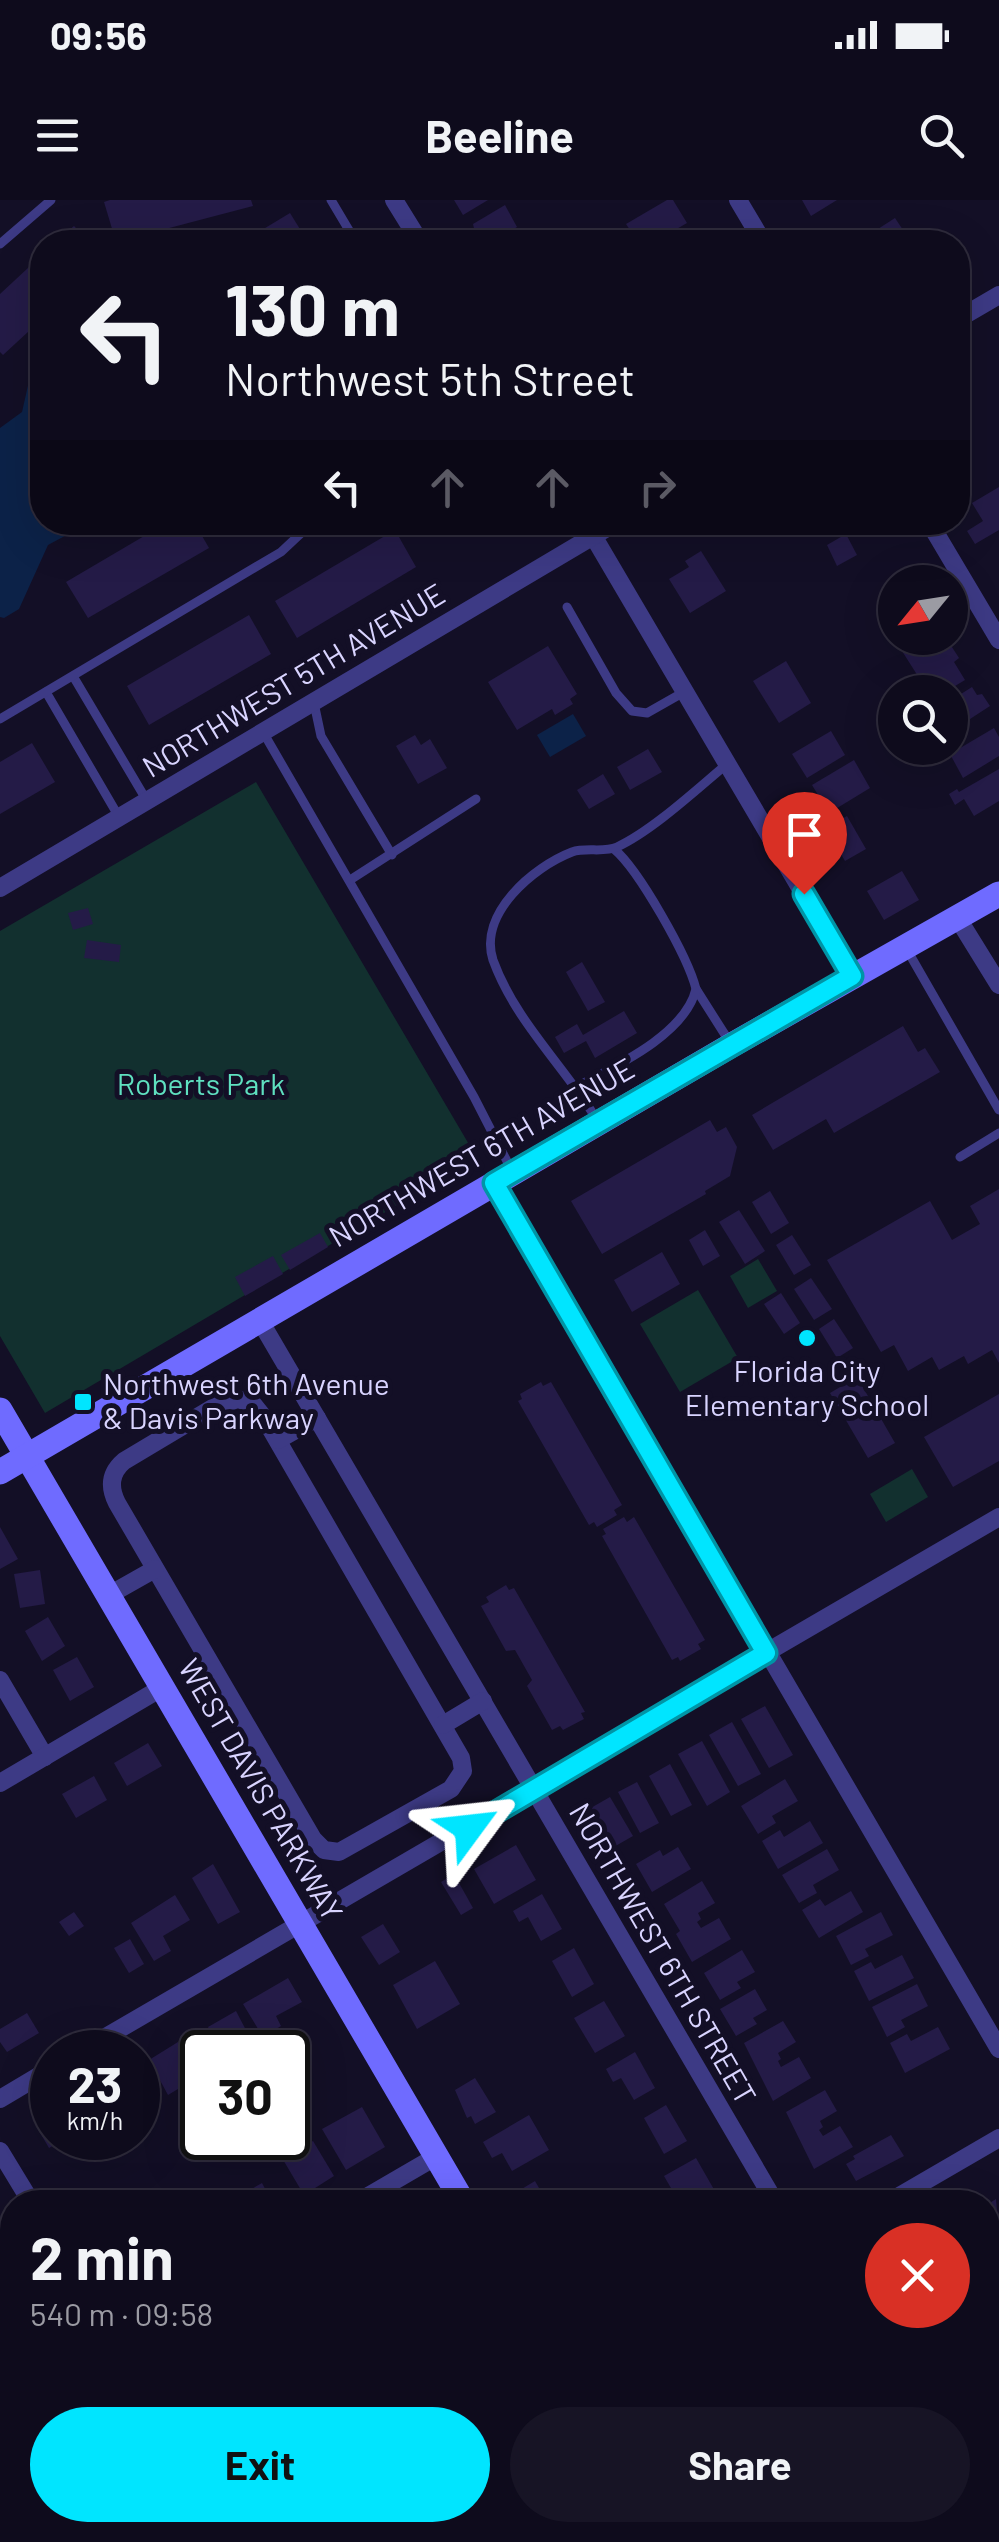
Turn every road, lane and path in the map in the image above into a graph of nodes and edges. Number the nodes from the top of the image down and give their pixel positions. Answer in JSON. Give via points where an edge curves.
{"nodes":[{"id":1,"x":50,"y":200,"type":"edge"},
{"id":2,"x":330,"y":200,"type":"edge"},
{"id":3,"x":394,"y":200,"type":"edge"},
{"id":4,"x":738,"y":200,"type":"edge"},
{"id":5,"x":349,"y":230,"type":"edge"},
{"id":6,"x":413,"y":230,"type":"edge"},
{"id":7,"x":756,"y":230,"type":"edge"},
{"id":8,"x":0,"y":244,"type":"edge"},
{"id":9,"x":999,"y":295,"type":"edge"},
{"id":10,"x":970,"y":313,"type":"edge"},
{"id":11,"x":299,"y":535,"type":"edge"},
{"id":12,"x":581,"y":535,"type":"edge"},
{"id":13,"x":592,"y":535,"type":"edge"},
{"id":14,"x":937,"y":535,"type":"edge"},
{"id":15,"x":567,"y":607,"type":"dead end"},
{"id":16,"x":999,"y":640,"type":"edge"},
{"id":17,"x":73,"y":676,"type":"junction"},
{"id":18,"x":46,"y":692,"type":"junction"},
{"id":19,"x":685,"y":692,"type":"junction"},
{"id":20,"x":314,"y":702,"type":"junction"},
{"id":21,"x":0,"y":720,"type":"edge"},
{"id":22,"x":263,"y":732,"type":"junction"},
{"id":23,"x":727,"y":764,"type":"junction"},
{"id":24,"x":476,"y":799,"type":"dead end"},
{"id":25,"x":147,"y":801,"type":"junction"},
{"id":26,"x":120,"y":817,"type":"junction"},
{"id":27,"x":614,"y":849,"type":"junction"},
{"id":28,"x":392,"y":855,"type":"junction"},
{"id":29,"x":350,"y":880,"type":"junction"},
{"id":30,"x":0,"y":888,"type":"edge"},
{"id":31,"x":999,"y":894,"type":"edge"},
{"id":32,"x":957,"y":917,"type":"junction"},
{"id":33,"x":904,"y":946,"type":"junction"},
{"id":34,"x":852,"y":976,"type":"junction"},
{"id":35,"x":999,"y":984,"type":"edge"},
{"id":36,"x":696,"y":989,"type":"junction"},
{"id":37,"x":732,"y":1045,"type":"junction"},
{"id":38,"x":576,"y":1086,"type":"junction"},
{"id":39,"x":999,"y":1110,"type":"edge"},
{"id":40,"x":599,"y":1123,"type":"junction"},
{"id":41,"x":999,"y":1134,"type":"edge"},
{"id":42,"x":960,"y":1157,"type":"dead end"},
{"id":43,"x":503,"y":1178,"type":"junction"},
{"id":44,"x":260,"y":1320,"type":"junction"},
{"id":45,"x":0,"y":1410,"type":"edge"},
{"id":46,"x":317,"y":1418,"type":"junction"},
{"id":47,"x":278,"y":1440,"type":"junction"},
{"id":48,"x":27,"y":1456,"type":"junction"},
{"id":49,"x":0,"y":1472,"type":"edge"},
{"id":50,"x":999,"y":1517,"type":"edge"},
{"id":51,"x":155,"y":1569,"type":"junction"},
{"id":52,"x":109,"y":1595,"type":"junction"},
{"id":53,"x":766,"y":1653,"type":"junction"},
{"id":54,"x":0,"y":1680,"type":"edge"},
{"id":55,"x":163,"y":1686,"type":"junction"},
{"id":56,"x":483,"y":1702,"type":"junction"},
{"id":57,"x":443,"y":1726,"type":"junction"},
{"id":58,"x":46,"y":1757,"type":"junction"},
{"id":59,"x":0,"y":1784,"type":"edge"},
{"id":60,"x":534,"y":1790,"type":"junction"},
{"id":61,"x":300,"y":1924,"type":"junction"},
{"id":62,"x":118,"y":2030,"type":"edge"},
{"id":63,"x":999,"y":2049,"type":"edge"},
{"id":64,"x":30,"y":2081,"type":"edge"},
{"id":65,"x":0,"y":2099,"type":"edge"},
{"id":66,"x":999,"y":2138,"type":"edge"},
{"id":67,"x":0,"y":2152,"type":"edge"},
{"id":68,"x":436,"y":2156,"type":"junction"},
{"id":69,"x":23,"y":2190,"type":"edge"},
{"id":70,"x":378,"y":2190,"type":"edge"},
{"id":71,"x":457,"y":2190,"type":"edge"},
{"id":72,"x":767,"y":2190,"type":"edge"},
{"id":73,"x":910,"y":2190,"type":"edge"}],
"edges":[{"from":1,"to":8,"type":"lane"},
{"from":2,"to":5,"type":"lane"},
{"from":3,"to":6,"type":"street"},
{"from":4,"to":7,"type":"street"},
{"from":9,"to":10,"type":"street"},
{"from":11,"to":17,"type":"lane"},
{"from":12,"to":20,"type":"street","name":"NORTHWEST 5TH AVENUE"},
{"from":13,"to":19,"type":"street"},
{"from":14,"to":16,"type":"street"},
{"from":15,"to":19,"type":"lane","via":[[632,712],[647,713]]},
{"from":17,"to":18,"type":"lane"},
{"from":17,"to":25,"type":"lane"},
{"from":18,"to":21,"type":"lane"},
{"from":18,"to":26,"type":"lane"},
{"from":19,"to":23,"type":"street"},
{"from":20,"to":22,"type":"street","name":"NORTHWEST 5TH AVENUE"},
{"from":20,"to":28,"type":"lane","via":[[321,736]]},
{"from":22,"to":25,"type":"street","name":"NORTHWEST 5TH AVENUE"},
{"from":22,"to":29,"type":"lane"},
{"from":23,"to":27,"type":"lane"},
{"from":23,"to":34,"type":"street"},
{"from":24,"to":28,"type":"lane"},
{"from":25,"to":26,"type":"street","name":"NORTHWEST 5TH AVENUE"},
{"from":26,"to":30,"type":"street","name":"NORTHWEST 5TH AVENUE"},
{"from":27,"to":36,"type":"lane","via":[[633,869]]},
{"from":27,"to":38,"type":"lane","via":[[577,850],[536,874],[508,901],[490,934],[504,981],[550,1058]]},
{"from":28,"to":29,"type":"lane"},
{"from":29,"to":43,"type":"lane"},
{"from":31,"to":32,"type":"street","name":"NORTHWEST 6TH AVENUE"},
{"from":32,"to":33,"type":"street","name":"NORTHWEST 6TH AVENUE"},
{"from":32,"to":35,"type":"street"},
{"from":33,"to":34,"type":"street","name":"NORTHWEST 6TH AVENUE"},
{"from":33,"to":39,"type":"lane"},
{"from":34,"to":37,"type":"street","name":"NORTHWEST 6TH AVENUE"},
{"from":36,"to":37,"type":"lane"},
{"from":36,"to":38,"type":"lane","via":[[655,1041]]},
{"from":37,"to":40,"type":"street","name":"NORTHWEST 6TH AVENUE"},
{"from":38,"to":40,"type":"lane"},
{"from":40,"to":43,"type":"street","name":"NORTHWEST 6TH AVENUE"},
{"from":41,"to":42,"type":"lane"},
{"from":43,"to":44,"type":"street","name":"NORTHWEST 6TH AVENUE"},
{"from":43,"to":53,"type":"street"},
{"from":44,"to":46,"type":"street","name":"NORTHWEST 6TH STREET"},
{"from":44,"to":48,"type":"street","name":"NORTHWEST 6TH AVENUE"},
{"from":45,"to":48,"type":"street","name":"WEST DAVIS PARKWAY"},
{"from":46,"to":47,"type":"street"},
{"from":46,"to":56,"type":"street","name":"NORTHWEST 6TH STREET"},
{"from":47,"to":51,"type":"street","via":[[259,1410],[238,1398],[119,1465],[113,1495]]},
{"from":47,"to":57,"type":"street"},
{"from":48,"to":49,"type":"street","name":"NORTHWEST 6TH AVENUE"},
{"from":48,"to":52,"type":"street","name":"WEST DAVIS PARKWAY"},
{"from":50,"to":53,"type":"street"},
{"from":51,"to":52,"type":"street"},
{"from":51,"to":57,"type":"street","via":[[324,1850],[350,1848],[457,1785],[462,1758]]},
{"from":52,"to":55,"type":"street","name":"WEST DAVIS PARKWAY"},
{"from":53,"to":60,"type":"street"},
{"from":53,"to":63,"type":"street"},
{"from":54,"to":58,"type":"street"},
{"from":55,"to":58,"type":"street"},
{"from":55,"to":61,"type":"street","name":"WEST DAVIS PARKWAY"},
{"from":56,"to":57,"type":"street"},
{"from":56,"to":60,"type":"street","name":"NORTHWEST 6TH STREET"},
{"from":58,"to":59,"type":"street"},
{"from":60,"to":61,"type":"street"},
{"from":60,"to":72,"type":"street","name":"NORTHWEST 6TH STREET"},
{"from":61,"to":62,"type":"street"},
{"from":61,"to":68,"type":"street","name":"WEST DAVIS PARKWAY"},
{"from":64,"to":65,"type":"street"},
{"from":66,"to":73,"type":"street"},
{"from":67,"to":69,"type":"street"},
{"from":68,"to":70,"type":"street"},
{"from":68,"to":71,"type":"street","name":"WEST DAVIS PARKWAY"}]}
